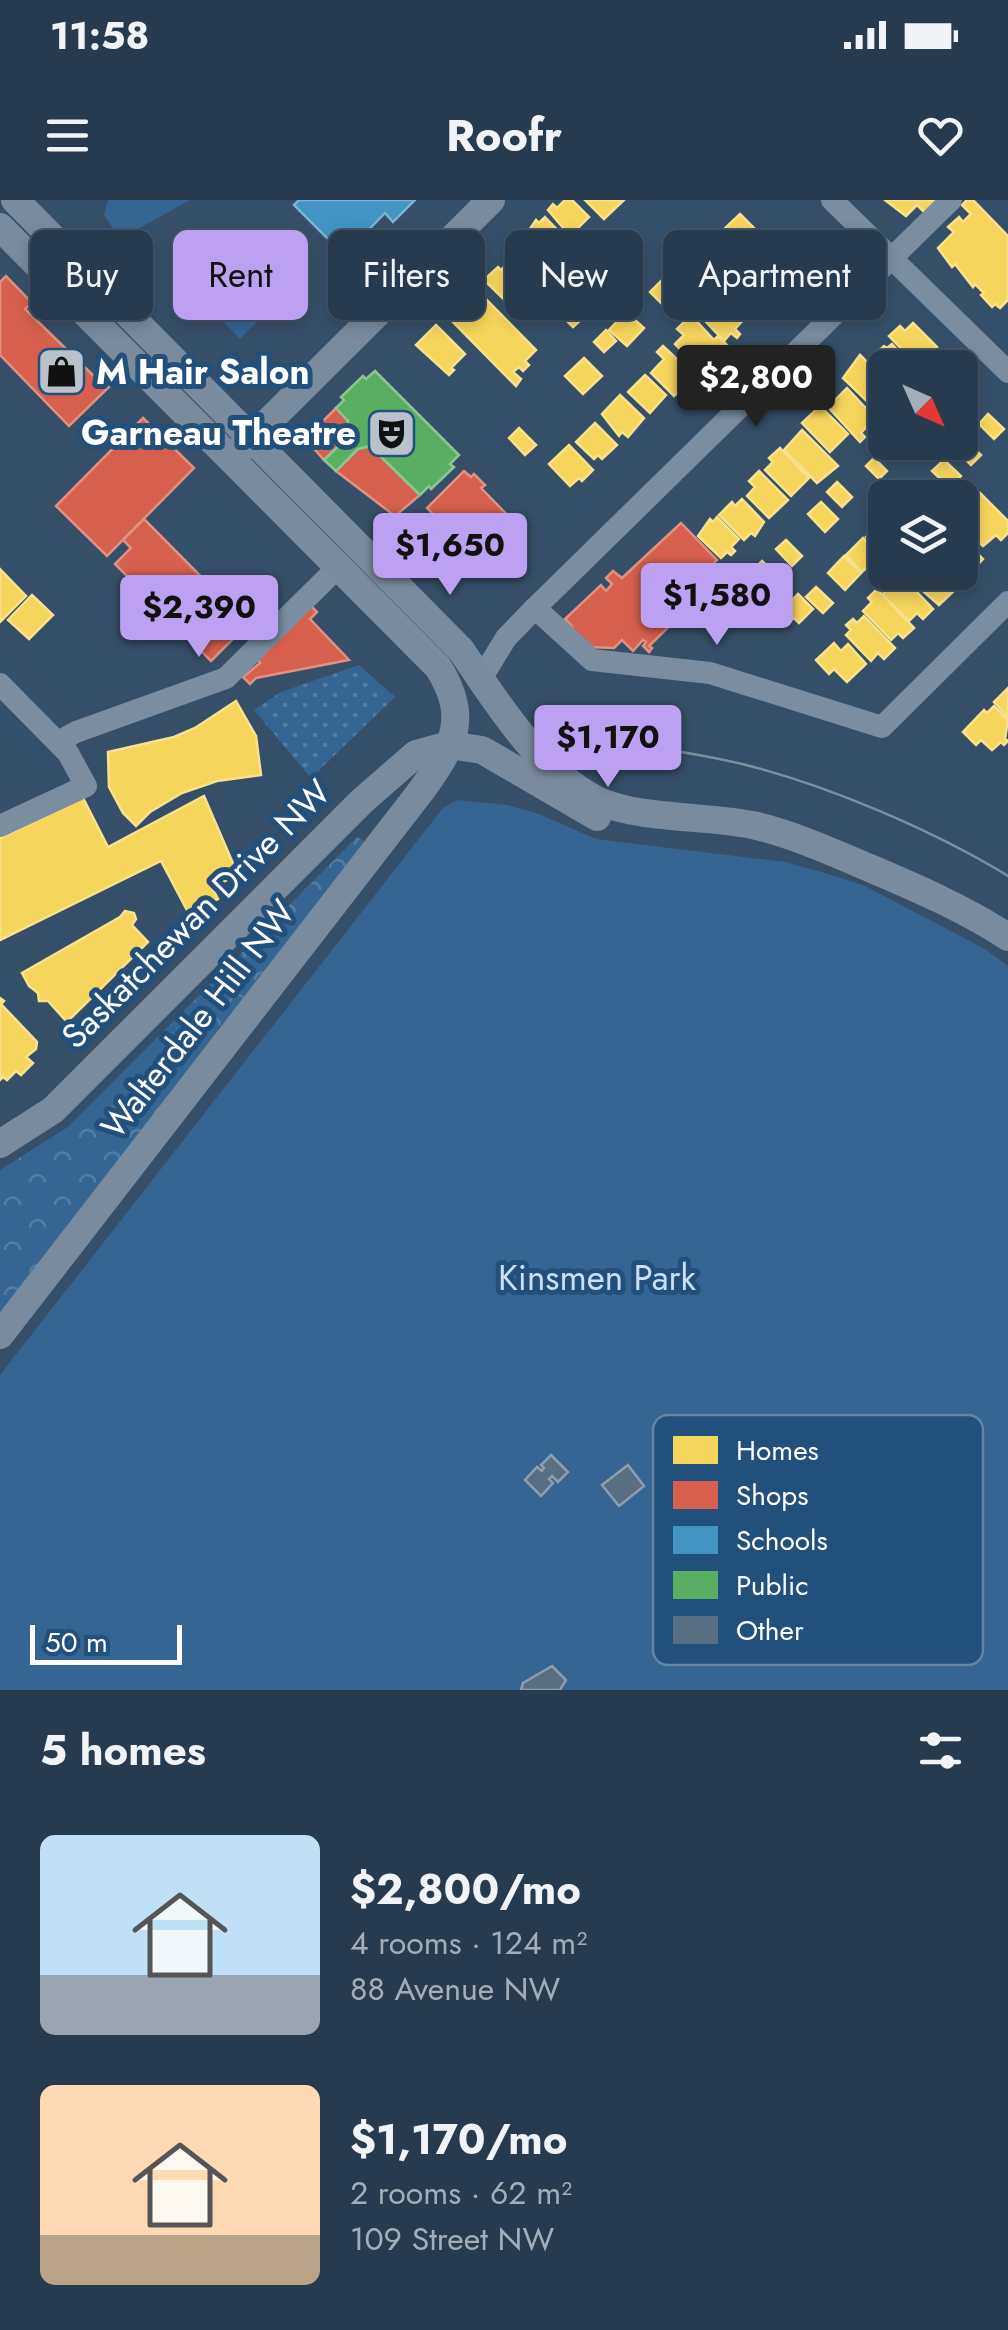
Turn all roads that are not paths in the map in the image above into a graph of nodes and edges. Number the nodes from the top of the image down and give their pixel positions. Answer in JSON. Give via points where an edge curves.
{"nodes":[{"id":1,"x":490,"y":200,"type":"edge"},
{"id":2,"x":832,"y":200,"type":"edge"},
{"id":3,"x":951,"y":200,"type":"edge"},
{"id":4,"x":25,"y":204,"type":"edge"},
{"id":5,"x":2,"y":232,"type":"edge"},
{"id":6,"x":891,"y":259,"type":"junction"},
{"id":7,"x":1008,"y":372,"type":"edge"},
{"id":8,"x":240,"y":449,"type":"junction"},
{"id":9,"x":338,"y":567,"type":"junction"},
{"id":10,"x":1008,"y":602,"type":"edge"},
{"id":11,"x":535,"y":608,"type":"junction"},
{"id":12,"x":480,"y":679,"type":"junction"},
{"id":13,"x":0,"y":684,"type":"edge"},
{"id":14,"x":58,"y":742,"type":"junction"},
{"id":15,"x":449,"y":745,"type":"junction"},
{"id":16,"x":0,"y":826,"type":"edge"},
{"id":17,"x":783,"y":834,"type":"junction"},
{"id":18,"x":1008,"y":937,"type":"edge"},
{"id":19,"x":0,"y":1144,"type":"edge"},
{"id":20,"x":0,"y":1335,"type":"edge"}],
"edges":[{"from":1,"to":8,"type":"main road"},
{"from":2,"to":6,"type":"street"},
{"from":3,"to":6,"type":"street"},
{"from":4,"to":5,"type":"street"},
{"from":4,"to":8,"type":"main road"},
{"from":5,"to":8,"type":"main road"},
{"from":6,"to":7,"type":"street"},
{"from":6,"to":11,"type":"street"},
{"from":8,"to":9,"type":"main road"},
{"from":8,"to":12,"type":"main road","via":[[461,650]]},
{"from":9,"to":14,"type":"street","via":[[226,678]]},
{"from":9,"to":15,"type":"main road","via":[[450,686],[458,716]]},
{"from":10,"to":11,"type":"street","via":[[882,726],[710,673],[592,660]]},
{"from":11,"to":12,"type":"street"},
{"from":12,"to":17,"type":"main road","via":[[524,737],[600,801]]},
{"from":13,"to":14,"type":"street"},
{"from":14,"to":16,"type":"street","via":[[86,786]]},
{"from":15,"to":17,"type":"main road","via":[[482,750],[589,815],[618,824]]},
{"from":15,"to":19,"type":"main road","name":"Saskatchewan Drive NW","via":[[402,763],[72,1092]]},
{"from":15,"to":20,"type":"main road","name":"Walterdale Hill NW","via":[[404,813]]},
{"from":17,"to":18,"type":"main road","via":[[946,901]]}]}
